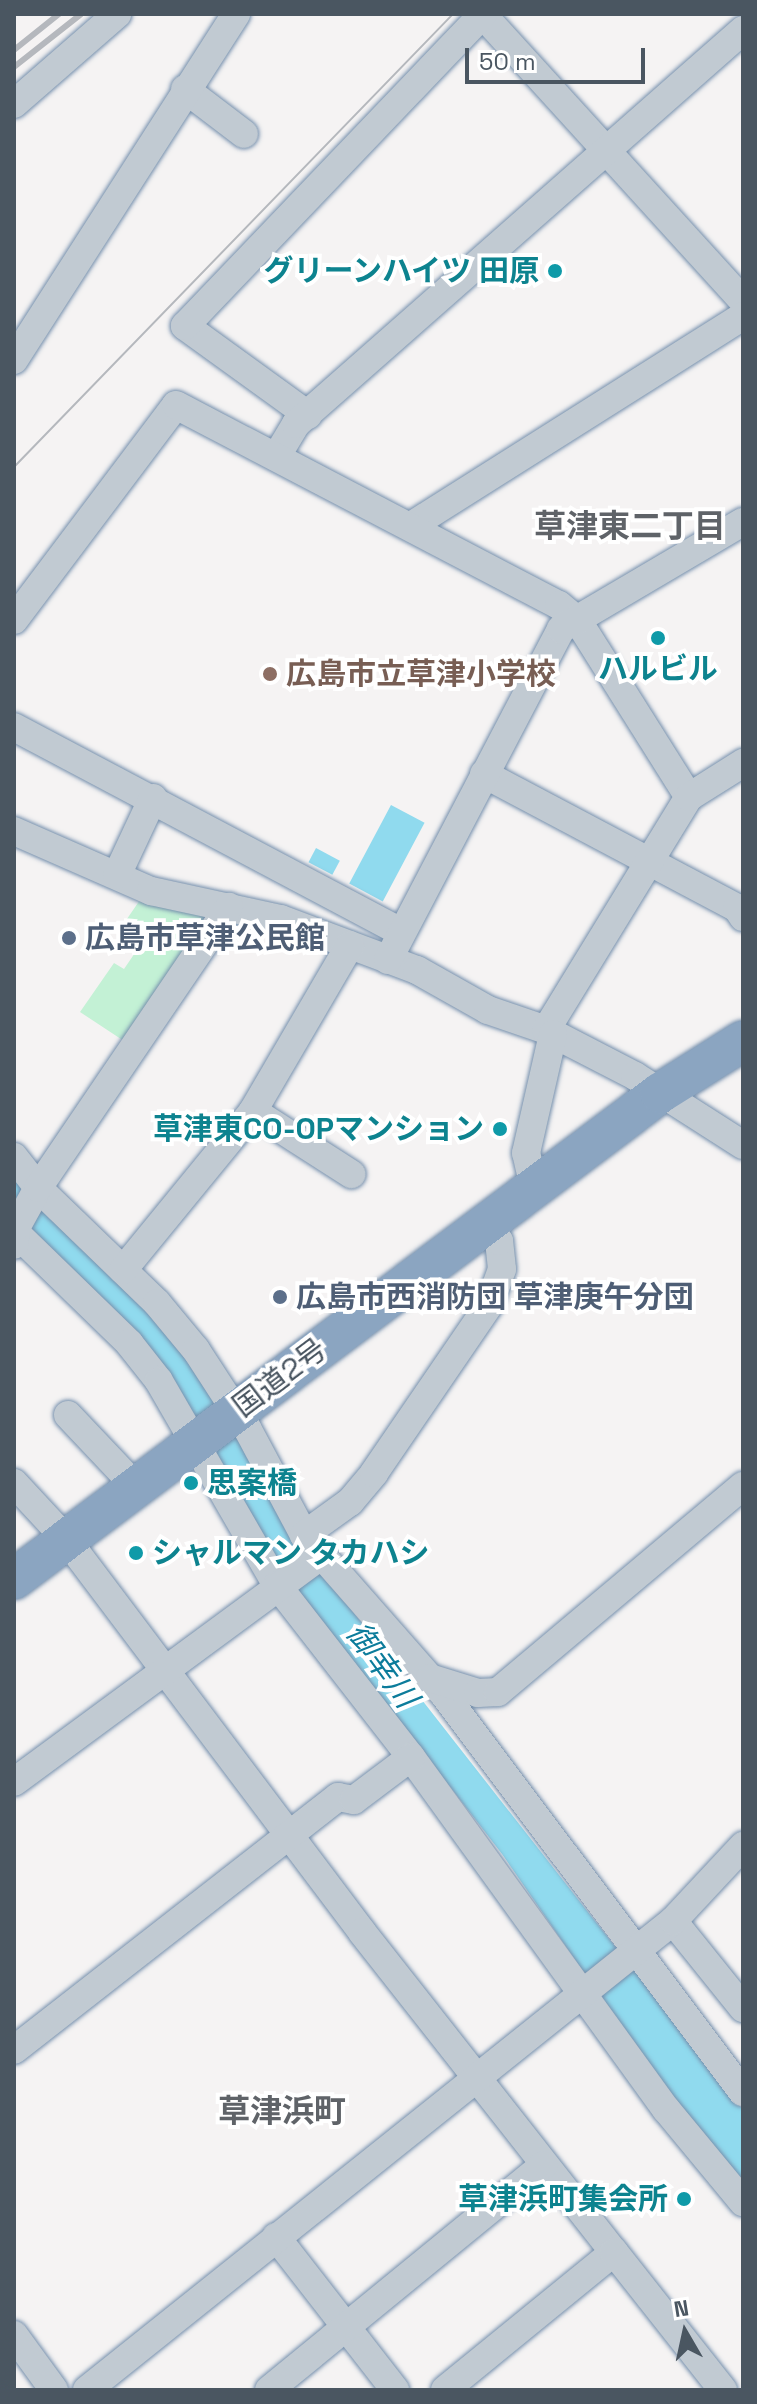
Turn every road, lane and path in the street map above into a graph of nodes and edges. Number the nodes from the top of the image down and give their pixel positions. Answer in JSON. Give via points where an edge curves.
{"nodes":[{"id":1,"x":117,"y":14,"type":"edge"},
{"id":2,"x":236,"y":14,"type":"edge"},
{"id":3,"x":482,"y":14,"type":"edge"},
{"id":4,"x":743,"y":30,"type":"edge"},
{"id":5,"x":185,"y":89,"type":"junction"},
{"id":6,"x":14,"y":104,"type":"edge"},
{"id":7,"x":244,"y":134,"type":"dead end"},
{"id":8,"x":607,"y":150,"type":"junction"},
{"id":9,"x":743,"y":301,"type":"edge"},
{"id":10,"x":743,"y":316,"type":"edge"},
{"id":11,"x":14,"y":360,"type":"edge"},
{"id":12,"x":308,"y":415,"type":"junction"},
{"id":13,"x":278,"y":454,"type":"junction"},
{"id":14,"x":743,"y":522,"type":"edge"},
{"id":15,"x":411,"y":526,"type":"junction"},
{"id":16,"x":14,"y":620,"type":"edge"},
{"id":17,"x":578,"y":621,"type":"junction"},
{"id":18,"x":14,"y":727,"type":"edge"},
{"id":19,"x":743,"y":763,"type":"edge"},
{"id":20,"x":484,"y":774,"type":"junction"},
{"id":21,"x":689,"y":797,"type":"junction"},
{"id":22,"x":153,"y":798,"type":"junction"},
{"id":23,"x":14,"y":831,"type":"edge"},
{"id":24,"x":649,"y":865,"type":"junction"},
{"id":25,"x":117,"y":875,"type":"junction"},
{"id":26,"x":229,"y":907,"type":"junction"},
{"id":27,"x":743,"y":917,"type":"edge"},
{"id":28,"x":399,"y":931,"type":"junction"},
{"id":29,"x":350,"y":945,"type":"junction"},
{"id":30,"x":388,"y":960,"type":"junction"},
{"id":31,"x":549,"y":1032,"type":"junction"},
{"id":32,"x":743,"y":1041,"type":"edge"},
{"id":33,"x":660,"y":1093,"type":"junction"},
{"id":34,"x":253,"y":1111,"type":"junction"},
{"id":35,"x":743,"y":1145,"type":"edge"},
{"id":36,"x":14,"y":1157,"type":"edge"},
{"id":37,"x":351,"y":1174,"type":"dead end"},
{"id":38,"x":534,"y":1187,"type":"junction"},
{"id":39,"x":38,"y":1192,"type":"junction"},
{"id":40,"x":486,"y":1223,"type":"junction"},
{"id":41,"x":15,"y":1234,"type":"edge"},
{"id":42,"x":123,"y":1270,"type":"junction"},
{"id":43,"x":68,"y":1415,"type":"dead end"},
{"id":44,"x":215,"y":1427,"type":"junction"},
{"id":45,"x":14,"y":1483,"type":"edge"},
{"id":46,"x":743,"y":1486,"type":"edge"},
{"id":47,"x":136,"y":1487,"type":"junction"},
{"id":48,"x":66,"y":1539,"type":"junction"},
{"id":49,"x":314,"y":1550,"type":"junction"},
{"id":50,"x":14,"y":1579,"type":"edge"},
{"id":51,"x":282,"y":1582,"type":"junction"},
{"id":52,"x":166,"y":1669,"type":"junction"},
{"id":53,"x":430,"y":1678,"type":"junction"},
{"id":54,"x":411,"y":1757,"type":"junction"},
{"id":55,"x":14,"y":1782,"type":"edge"},
{"id":56,"x":290,"y":1833,"type":"junction"},
{"id":57,"x":743,"y":1846,"type":"edge"},
{"id":58,"x":673,"y":1921,"type":"junction"},
{"id":59,"x":631,"y":1955,"type":"junction"},
{"id":60,"x":585,"y":1991,"type":"junction"},
{"id":61,"x":743,"y":2008,"type":"edge"},
{"id":62,"x":14,"y":2050,"type":"edge"},
{"id":63,"x":474,"y":2078,"type":"junction"},
{"id":64,"x":743,"y":2092,"type":"edge"},
{"id":65,"x":544,"y":2165,"type":"junction"},
{"id":66,"x":743,"y":2202,"type":"edge"},
{"id":67,"x":276,"y":2237,"type":"junction"},
{"id":68,"x":614,"y":2252,"type":"junction"},
{"id":69,"x":347,"y":2328,"type":"junction"},
{"id":70,"x":14,"y":2335,"type":"edge"},
{"id":71,"x":54,"y":2390,"type":"edge"},
{"id":72,"x":87,"y":2390,"type":"edge"},
{"id":73,"x":269,"y":2390,"type":"edge"},
{"id":74,"x":395,"y":2390,"type":"edge"},
{"id":75,"x":445,"y":2390,"type":"edge"},
{"id":76,"x":723,"y":2390,"type":"edge"}],
"edges":[{"from":1,"to":6,"type":"street"},
{"from":2,"to":5,"type":"street"},
{"from":3,"to":8,"type":"street"},
{"from":3,"to":12,"type":"street","via":[[185,326]]},
{"from":4,"to":8,"type":"street"},
{"from":5,"to":7,"type":"street"},
{"from":5,"to":11,"type":"street"},
{"from":8,"to":9,"type":"street"},
{"from":8,"to":12,"type":"street"},
{"from":10,"to":15,"type":"street"},
{"from":12,"to":13,"type":"street","via":[[296,424]]},
{"from":13,"to":15,"type":"street"},
{"from":13,"to":16,"type":"street","via":[[176,405]]},
{"from":14,"to":17,"type":"street"},
{"from":15,"to":17,"type":"street","via":[[559,605]]},
{"from":17,"to":20,"type":"street","via":[[561,629]]},
{"from":17,"to":21,"type":"street"},
{"from":18,"to":22,"type":"street"},
{"from":19,"to":21,"type":"street"},
{"from":20,"to":24,"type":"street"},
{"from":20,"to":28,"type":"street"},
{"from":21,"to":24,"type":"street"},
{"from":22,"to":25,"type":"street"},
{"from":22,"to":28,"type":"street"},
{"from":23,"to":25,"type":"street"},
{"from":24,"to":27,"type":"street","via":[[737,908]]},
{"from":24,"to":31,"type":"street"},
{"from":25,"to":26,"type":"street","via":[[187,903]]},
{"from":26,"to":29,"type":"street"},
{"from":26,"to":39,"type":"street"},
{"from":28,"to":30,"type":"street"},
{"from":29,"to":30,"type":"street"},
{"from":29,"to":34,"type":"street"},
{"from":30,"to":31,"type":"street","via":[[433,978],[488,1010]]},
{"from":31,"to":33,"type":"street"},
{"from":31,"to":38,"type":"street","via":[[526,1153]]},
{"from":32,"to":33,"type":"highway","name":"国道2号"},
{"from":33,"to":35,"type":"street"},
{"from":33,"to":38,"type":"highway","name":"国道2号"},
{"from":34,"to":37,"type":"street"},
{"from":34,"to":42,"type":"street"},
{"from":36,"to":39,"type":"street"},
{"from":38,"to":40,"type":"highway","name":"国道2号"},
{"from":39,"to":41,"type":"street"},
{"from":39,"to":42,"type":"street"},
{"from":40,"to":44,"type":"highway","name":"国道2号"},
{"from":40,"to":49,"type":"street","via":[[499,1241],[502,1259],[500,1281],[489,1305],[374,1473]]},
{"from":41,"to":44,"type":"street","via":[[129,1343],[159,1381]]},
{"from":42,"to":44,"type":"street","via":[[196,1350]]},
{"from":43,"to":47,"type":"street"},
{"from":44,"to":47,"type":"highway","name":"国道2号"},
{"from":44,"to":49,"type":"street"},
{"from":44,"to":51,"type":"street"},
{"from":45,"to":48,"type":"street"},
{"from":46,"to":53,"type":"street","via":[[498,1692],[478,1693]]},
{"from":47,"to":48,"type":"highway","name":"国道2号"},
{"from":48,"to":50,"type":"highway","name":"国道2号"},
{"from":48,"to":52,"type":"street"},
{"from":49,"to":51,"type":"street"},
{"from":49,"to":53,"type":"street"},
{"from":51,"to":52,"type":"street"},
{"from":51,"to":54,"type":"street"},
{"from":52,"to":55,"type":"street"},
{"from":52,"to":56,"type":"street"},
{"from":53,"to":59,"type":"street"},
{"from":54,"to":56,"type":"street","via":[[354,1800],[338,1797]]},
{"from":54,"to":60,"type":"street"},
{"from":56,"to":62,"type":"street"},
{"from":56,"to":63,"type":"street"},
{"from":57,"to":58,"type":"street"},
{"from":58,"to":59,"type":"street"},
{"from":58,"to":61,"type":"street"},
{"from":59,"to":60,"type":"street"},
{"from":59,"to":64,"type":"street"},
{"from":60,"to":63,"type":"street"},
{"from":60,"to":66,"type":"street"},
{"from":63,"to":65,"type":"street"},
{"from":63,"to":67,"type":"street"},
{"from":65,"to":68,"type":"street"},
{"from":65,"to":69,"type":"street"},
{"from":67,"to":69,"type":"street"},
{"from":67,"to":72,"type":"street"},
{"from":68,"to":75,"type":"street"},
{"from":68,"to":76,"type":"street"},
{"from":69,"to":73,"type":"street"},
{"from":69,"to":74,"type":"street"},
{"from":70,"to":71,"type":"street"}]}
